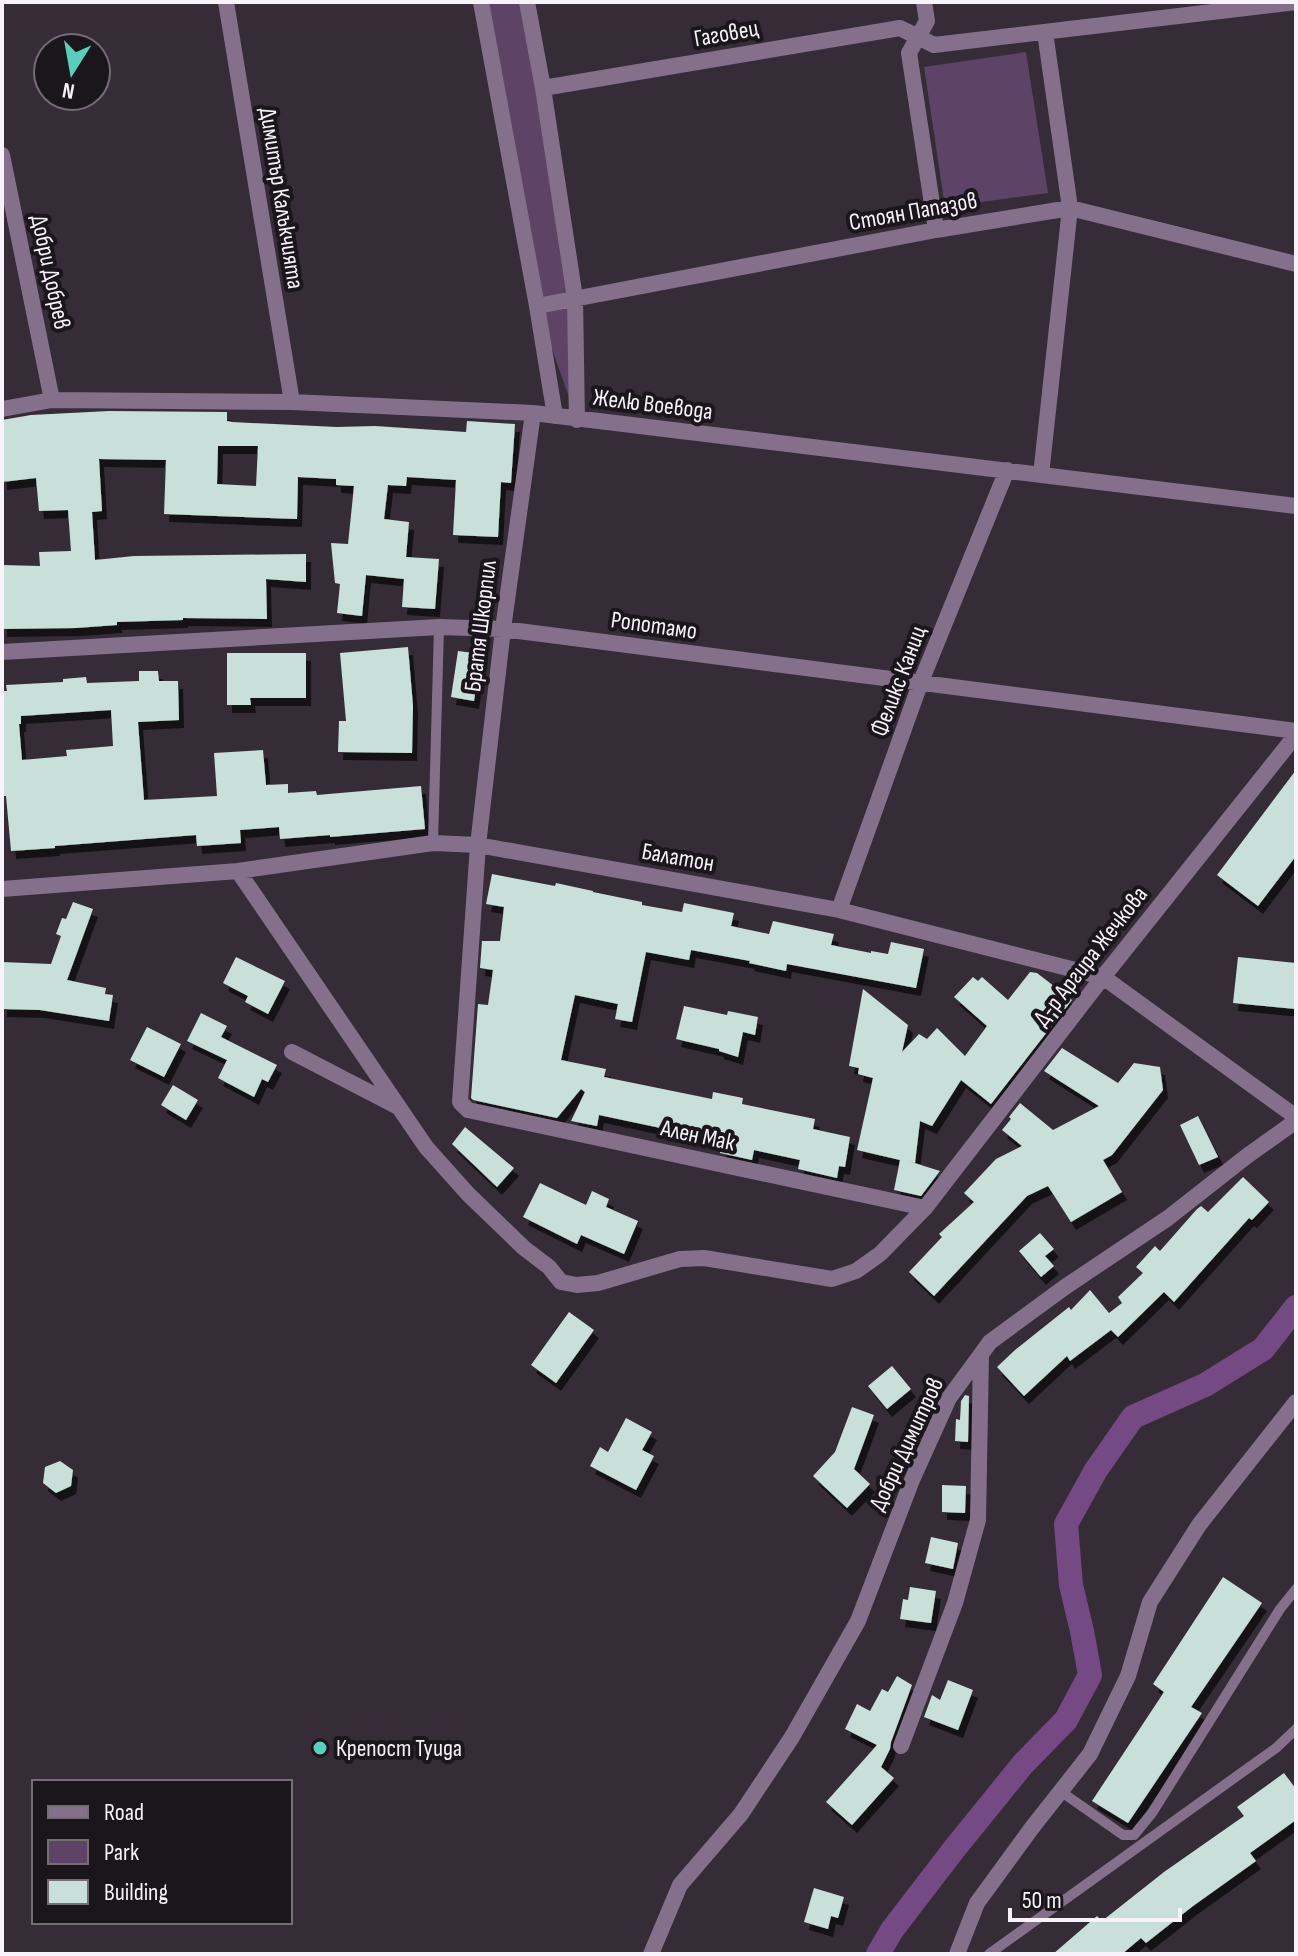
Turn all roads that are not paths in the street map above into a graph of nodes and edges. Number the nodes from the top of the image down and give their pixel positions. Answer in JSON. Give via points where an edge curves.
{"nodes":[{"id":1,"x":226,"y":2,"type":"edge"},
{"id":2,"x":481,"y":2,"type":"edge"},
{"id":3,"x":527,"y":2,"type":"edge"},
{"id":4,"x":924,"y":2,"type":"edge"},
{"id":5,"x":1296,"y":2,"type":"edge"},
{"id":6,"x":1045,"y":32,"type":"junction"},
{"id":7,"x":917,"y":37,"type":"junction"},
{"id":8,"x":543,"y":88,"type":"junction"},
{"id":9,"x":2,"y":155,"type":"edge"},
{"id":10,"x":1070,"y":208,"type":"junction"},
{"id":11,"x":936,"y":230,"type":"junction"},
{"id":12,"x":1296,"y":264,"type":"edge"},
{"id":13,"x":575,"y":298,"type":"junction"},
{"id":14,"x":537,"y":306,"type":"junction"},
{"id":15,"x":52,"y":400,"type":"junction"},
{"id":16,"x":292,"y":402,"type":"junction"},
{"id":17,"x":2,"y":409,"type":"edge"},
{"id":18,"x":533,"y":413,"type":"junction"},
{"id":19,"x":555,"y":416,"type":"junction"},
{"id":20,"x":577,"y":420,"type":"junction"},
{"id":21,"x":1007,"y":470,"type":"junction"},
{"id":22,"x":1041,"y":475,"type":"junction"},
{"id":23,"x":1296,"y":506,"type":"edge"},
{"id":24,"x":439,"y":627,"type":"junction"},
{"id":25,"x":503,"y":629,"type":"junction"},
{"id":26,"x":2,"y":652,"type":"edge"},
{"id":27,"x":920,"y":684,"type":"junction"},
{"id":28,"x":1296,"y":733,"type":"edge"},
{"id":29,"x":433,"y":843,"type":"junction"},
{"id":30,"x":478,"y":845,"type":"junction"},
{"id":31,"x":238,"y":871,"type":"junction"},
{"id":32,"x":2,"y":889,"type":"edge"},
{"id":33,"x":839,"y":910,"type":"junction"},
{"id":34,"x":1103,"y":977,"type":"junction"},
{"id":35,"x":292,"y":1052,"type":"dead end"},
{"id":36,"x":462,"y":1106,"type":"joint"},
{"id":37,"x":400,"y":1108,"type":"junction"},
{"id":38,"x":1296,"y":1119,"type":"edge"},
{"id":39,"x":925,"y":1208,"type":"junction"},
{"id":40,"x":981,"y":1355,"type":"junction"},
{"id":41,"x":1296,"y":1402,"type":"edge"},
{"id":42,"x":1296,"y":1589,"type":"edge"},
{"id":43,"x":1296,"y":1729,"type":"edge"},
{"id":44,"x":901,"y":1746,"type":"dead end"},
{"id":45,"x":1060,"y":1791,"type":"junction"},
{"id":46,"x":651,"y":1954,"type":"edge"},
{"id":47,"x":957,"y":1954,"type":"edge"},
{"id":48,"x":989,"y":1954,"type":"edge"}],
"edges":[{"from":1,"to":16,"type":"street","name":"Димитър Калъкчията"},
{"from":2,"to":14,"type":"street"},
{"from":3,"to":8,"type":"street"},
{"from":4,"to":7,"type":"street","via":[[927,21]]},
{"from":5,"to":6,"type":"street","name":"Гаговец"},
{"from":6,"to":7,"type":"street","name":"Гаговец","via":[[934,45]]},
{"from":6,"to":10,"type":"street"},
{"from":7,"to":8,"type":"street","name":"Гаговец","via":[[900,28]]},
{"from":7,"to":11,"type":"street","via":[[909,53]]},
{"from":8,"to":13,"type":"street"},
{"from":9,"to":15,"type":"street","name":"Добри Добрев"},
{"from":10,"to":11,"type":"street","name":"Стоян Папазов"},
{"from":10,"to":12,"type":"street","name":"Стоян Папазов"},
{"from":10,"to":22,"type":"street"},
{"from":11,"to":13,"type":"street","name":"Стоян Папазов"},
{"from":13,"to":14,"type":"street","name":"Стоян Папазов"},
{"from":13,"to":20,"type":"street"},
{"from":14,"to":19,"type":"street"},
{"from":15,"to":16,"type":"street","name":"Желю Воевода"},
{"from":15,"to":17,"type":"street","name":"Желю Воевода"},
{"from":16,"to":18,"type":"street","name":"Желю Воевода"},
{"from":18,"to":19,"type":"street","name":"Желю Воевода"},
{"from":18,"to":25,"type":"street","name":"Братя Шкорпил"},
{"from":19,"to":20,"type":"street","name":"Желю Воевода"},
{"from":20,"to":21,"type":"street","name":"Желю Воевода"},
{"from":21,"to":22,"type":"street","name":"Желю Воевода"},
{"from":21,"to":27,"type":"street","name":"Феликс Каниц"},
{"from":22,"to":23,"type":"street","name":"Желю Воевода"},
{"from":24,"to":25,"type":"street","name":"Ропотамо"},
{"from":24,"to":26,"type":"street","name":"Ропотамо"},
{"from":24,"to":29,"type":"lane","name":"Братя Шкорпил"},
{"from":25,"to":27,"type":"street","name":"Ропотамо"},
{"from":25,"to":30,"type":"street","name":"Братя Шкорпил"},
{"from":27,"to":28,"type":"street","name":"Ропотамо"},
{"from":27,"to":33,"type":"street","name":"Феликс Каниц"},
{"from":28,"to":34,"type":"street","name":"Д-р Аргира Жечкова"},
{"from":29,"to":30,"type":"street","name":"Балатон"},
{"from":29,"to":31,"type":"street","name":"Балатон"},
{"from":30,"to":33,"type":"street","name":"Балатон"},
{"from":30,"to":36,"type":"street","name":"Братя Шкорпил"},
{"from":31,"to":32,"type":"street","name":"Балатон"},
{"from":31,"to":37,"type":"street","name":"Д-р Аргира Жечкова"},
{"from":33,"to":34,"type":"street","name":"Балатон"},
{"from":34,"to":38,"type":"street","name":"Балатон"},
{"from":34,"to":39,"type":"street","name":"Д-р Аргира Жечкова"},
{"from":35,"to":37,"type":"street"},
{"from":36,"to":39,"type":"street","name":"Ален Мак"},
{"from":37,"to":39,"type":"street","name":"Д-р Аргира Жечкова","via":[[468,1194],[561,1282],[598,1283],[658,1264],[704,1258],[832,1279],[880,1254]]},
{"from":38,"to":40,"type":"street","name":"Добри Димитров","via":[[1168,1218],[990,1342]]},
{"from":40,"to":44,"type":"street","via":[[978,1520],[955,1603]]},
{"from":40,"to":46,"type":"street","name":"Добри Димитров","via":[[949,1398],[858,1621],[741,1814],[680,1885]]},
{"from":41,"to":45,"type":"street","via":[[1199,1525],[1150,1602],[1128,1676],[1090,1754]]},
{"from":42,"to":45,"type":"lane","via":[[1134,1835],[1123,1835]]},
{"from":43,"to":48,"type":"lane"},
{"from":45,"to":47,"type":"street","via":[[977,1903]]}]}
